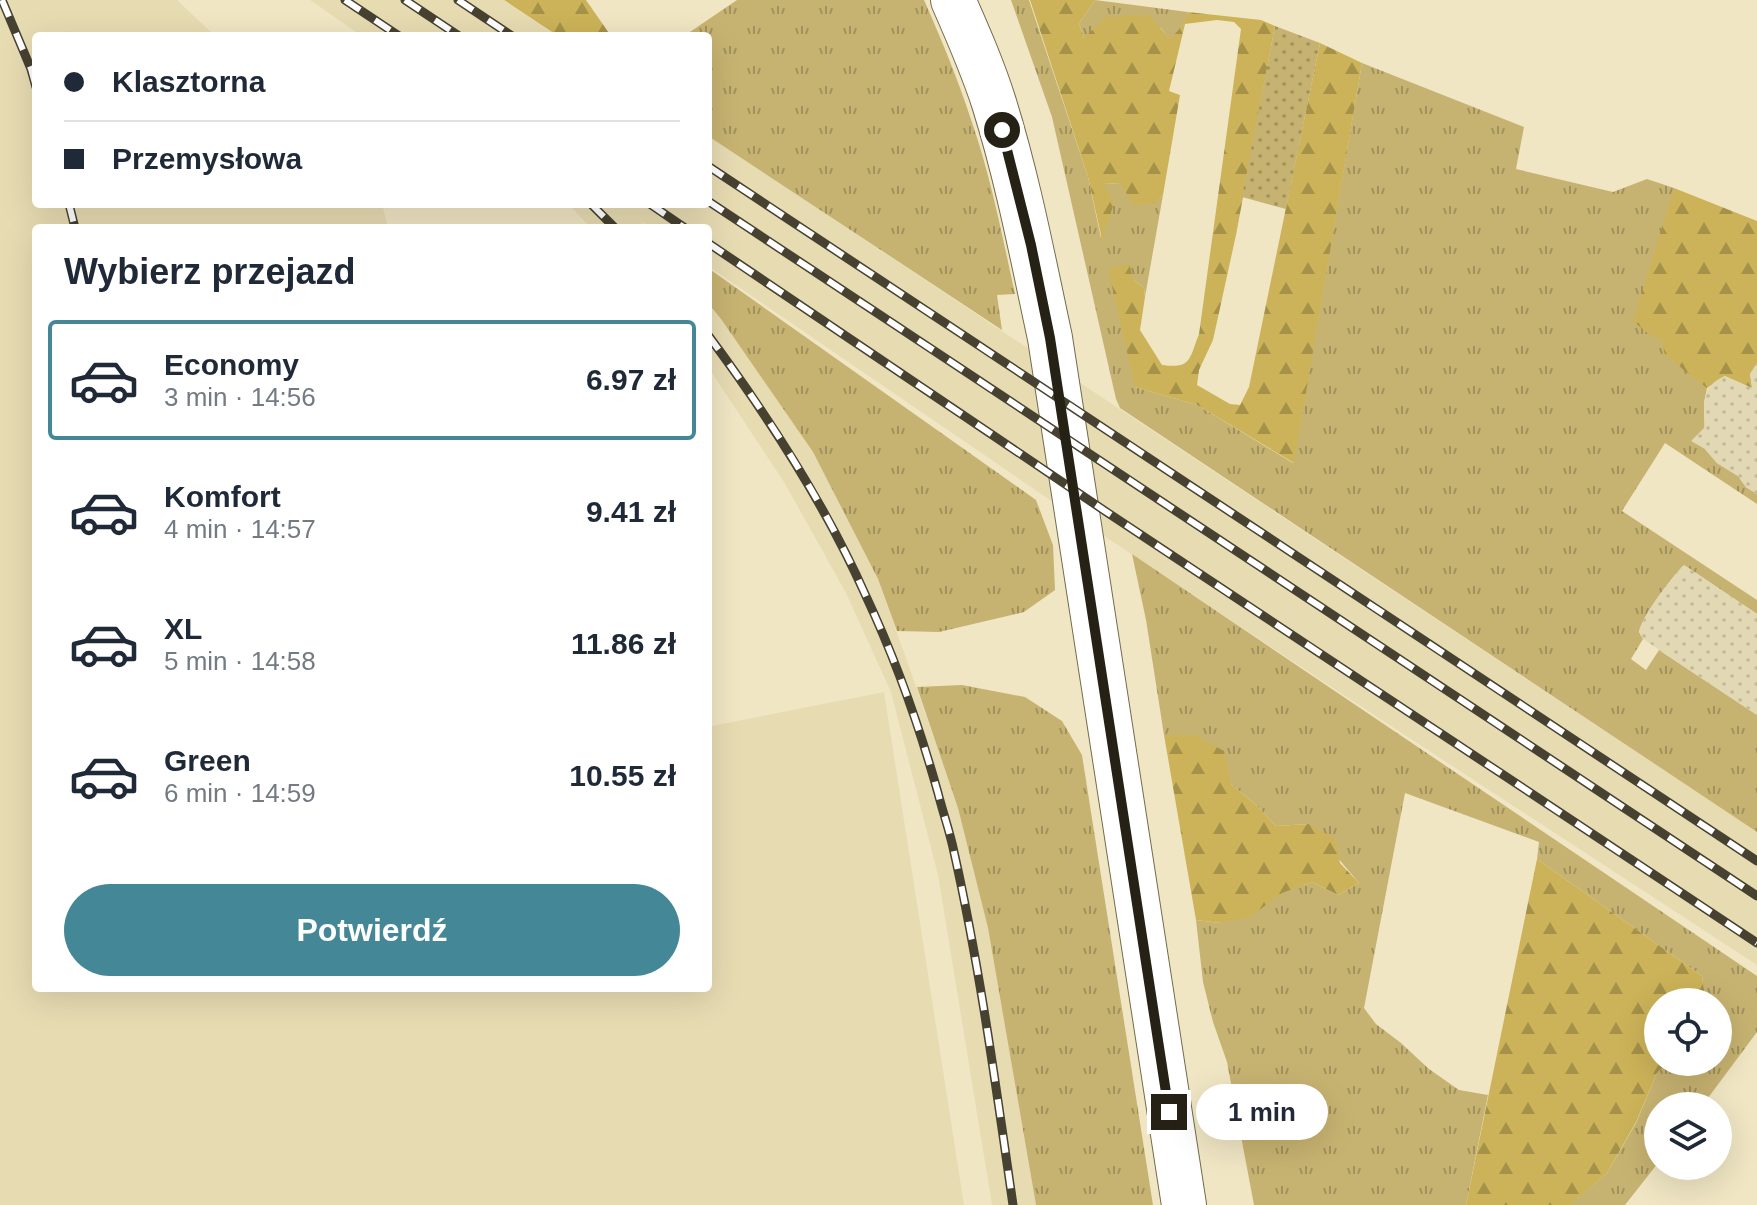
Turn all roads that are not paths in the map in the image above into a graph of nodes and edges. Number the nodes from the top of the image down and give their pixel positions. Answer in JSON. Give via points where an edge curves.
{"nodes":[{"id":1,"x":953,"y":0,"type":"edge"},
{"id":2,"x":1184,"y":1205,"type":"edge"}],
"edges":[{"from":1,"to":2,"type":"street","via":[[994,101],[1050,338]]}]}
